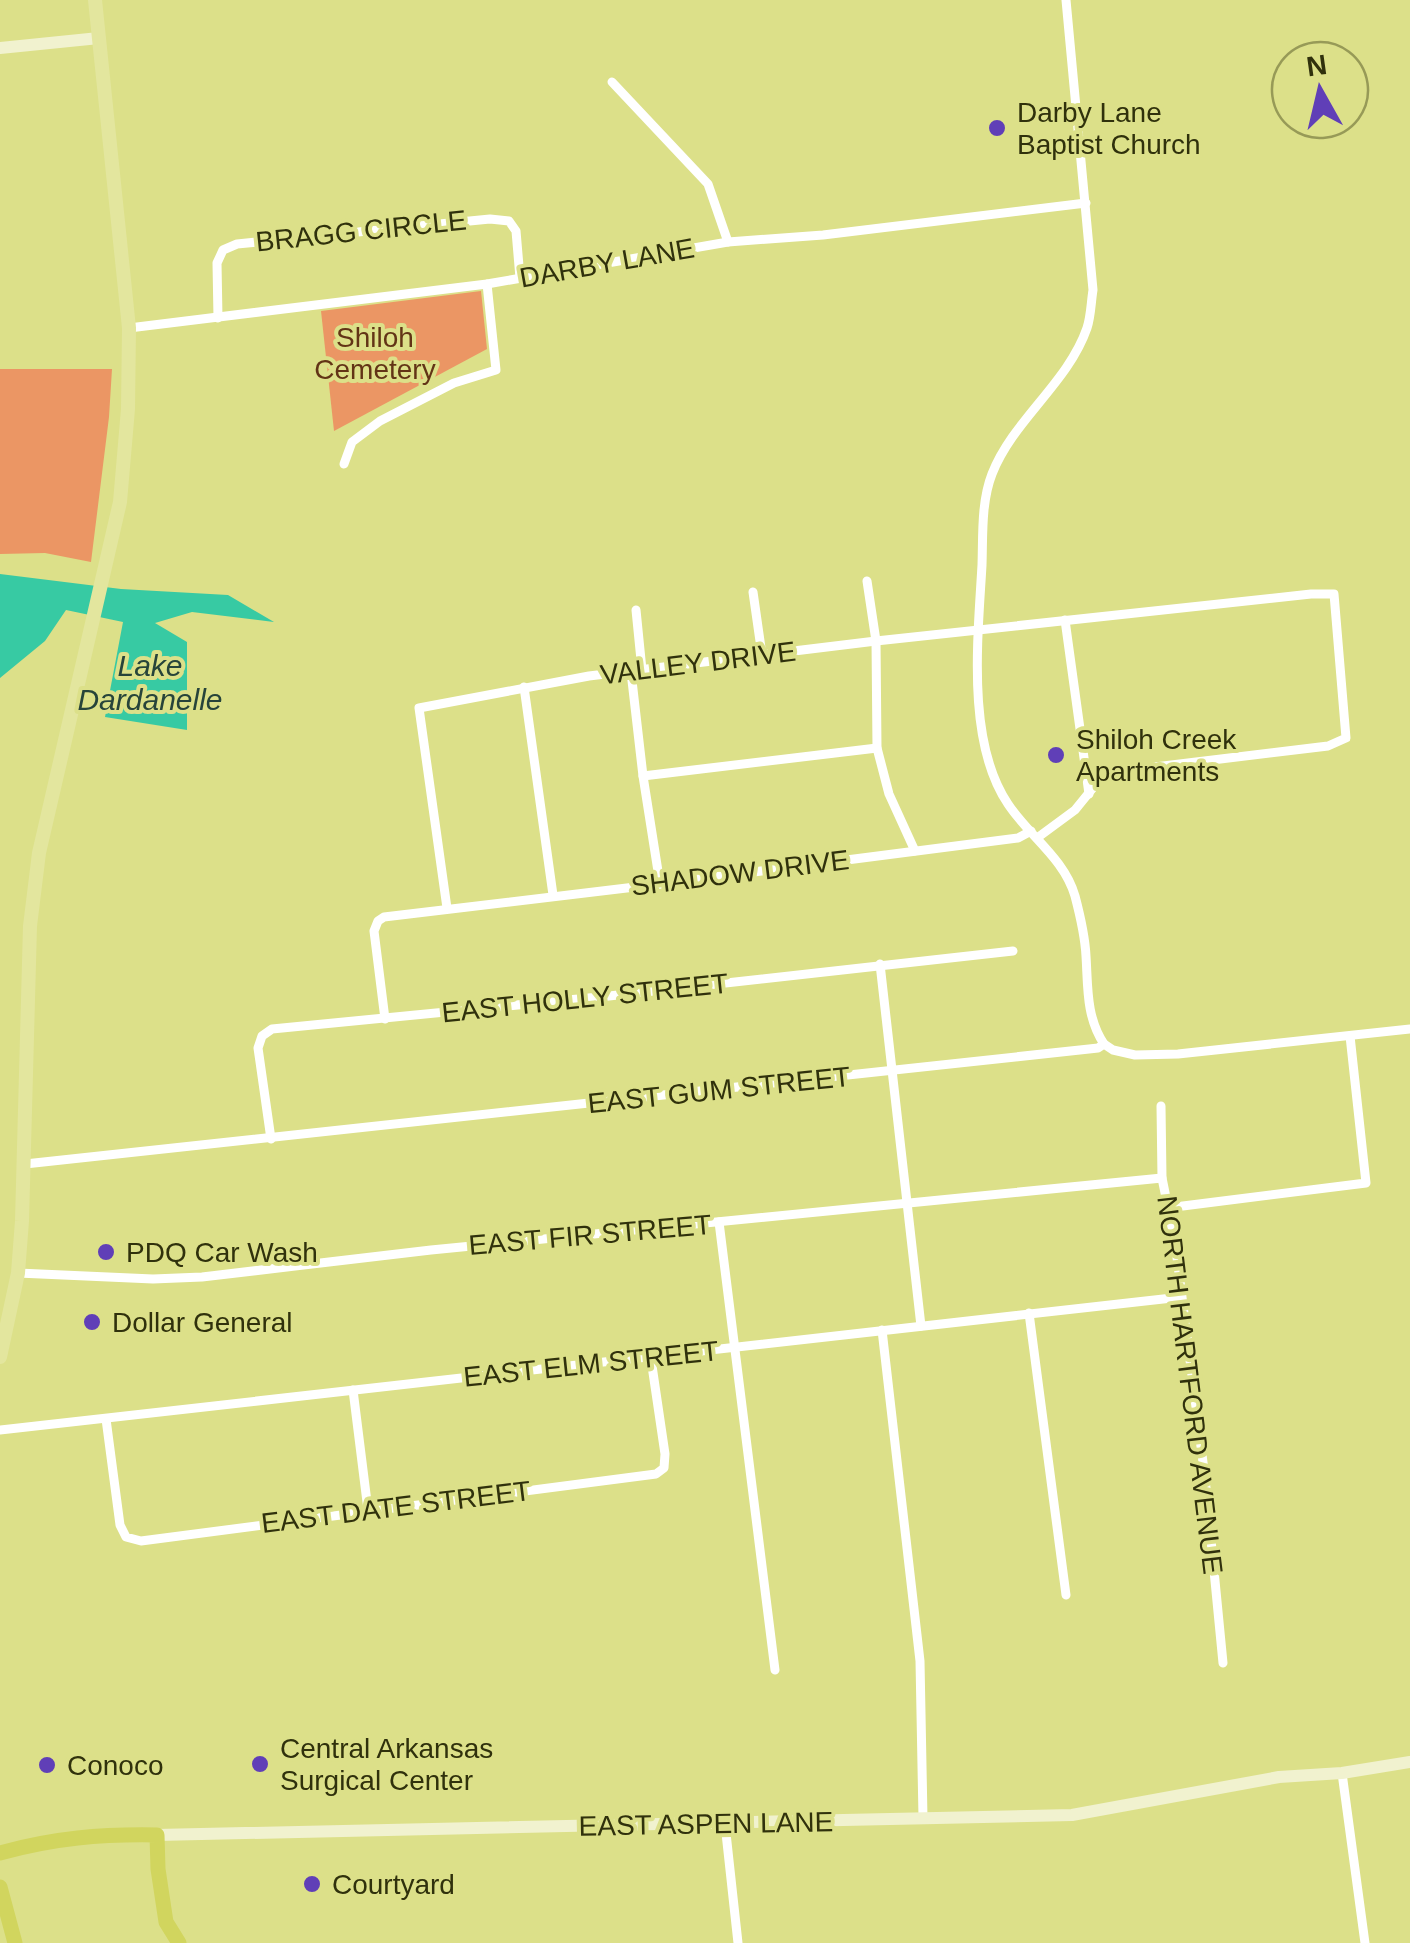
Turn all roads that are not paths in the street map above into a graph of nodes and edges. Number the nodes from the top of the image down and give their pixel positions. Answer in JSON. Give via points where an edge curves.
{"nodes":[{"id":1,"x":95,"y":0,"type":"edge"},
{"id":2,"x":1066,"y":0,"type":"edge"},
{"id":3,"x":98,"y":38,"type":"junction"},
{"id":4,"x":0,"y":48,"type":"edge"},
{"id":5,"x":612,"y":82,"type":"dead end"},
{"id":6,"x":1086,"y":203,"type":"junction"},
{"id":7,"x":728,"y":242,"type":"junction"},
{"id":8,"x":520,"y":278,"type":"junction"},
{"id":9,"x":487,"y":284,"type":"junction"},
{"id":10,"x":218,"y":318,"type":"junction"},
{"id":11,"x":129,"y":328,"type":"junction"},
{"id":12,"x":344,"y":464,"type":"dead end"},
{"id":13,"x":867,"y":582,"type":"dead end"},
{"id":14,"x":752,"y":592,"type":"dead end"},
{"id":15,"x":636,"y":610,"type":"dead end"},
{"id":16,"x":1065,"y":620,"type":"junction"},
{"id":17,"x":978,"y":630,"type":"junction"},
{"id":18,"x":876,"y":642,"type":"junction"},
{"id":19,"x":762,"y":655,"type":"junction"},
{"id":20,"x":637,"y":671,"type":"junction"},
{"id":21,"x":524,"y":687,"type":"junction"},
{"id":22,"x":877,"y":748,"type":"junction"},
{"id":23,"x":643,"y":776,"type":"junction"},
{"id":24,"x":1088,"y":794,"type":"junction"},
{"id":25,"x":1034,"y":835,"type":"junction"},
{"id":26,"x":915,"y":850,"type":"junction"},
{"id":27,"x":660,"y":884,"type":"junction"},
{"id":28,"x":553,"y":895,"type":"junction"},
{"id":29,"x":447,"y":908,"type":"junction"},
{"id":30,"x":1013,"y":951,"type":"dead end"},
{"id":31,"x":880,"y":964,"type":"junction"},
{"id":32,"x":386,"y":1019,"type":"junction"},
{"id":33,"x":1410,"y":1029,"type":"edge"},
{"id":34,"x":1350,"y":1036,"type":"junction"},
{"id":35,"x":1104,"y":1044,"type":"junction"},
{"id":36,"x":892,"y":1071,"type":"junction"},
{"id":37,"x":1161,"y":1106,"type":"dead end"},
{"id":38,"x":271,"y":1139,"type":"junction"},
{"id":39,"x":24,"y":1164,"type":"junction"},
{"id":40,"x":1162,"y":1178,"type":"junction"},
{"id":41,"x":908,"y":1204,"type":"junction"},
{"id":42,"x":1167,"y":1208,"type":"junction"},
{"id":43,"x":719,"y":1222,"type":"junction"},
{"id":44,"x":18,"y":1273,"type":"junction"},
{"id":45,"x":1181,"y":1297,"type":"junction"},
{"id":46,"x":1029,"y":1314,"type":"junction"},
{"id":47,"x":922,"y":1326,"type":"junction"},
{"id":48,"x":882,"y":1330,"type":"junction"},
{"id":49,"x":735,"y":1348,"type":"junction"},
{"id":50,"x":0,"y":1357,"type":"edge"},
{"id":51,"x":651,"y":1358,"type":"junction"},
{"id":52,"x":352,"y":1390,"type":"junction"},
{"id":53,"x":106,"y":1419,"type":"junction"},
{"id":54,"x":0,"y":1430,"type":"edge"},
{"id":55,"x":368,"y":1510,"type":"junction"},
{"id":56,"x":1066,"y":1595,"type":"dead end"},
{"id":57,"x":1223,"y":1663,"type":"dead end"},
{"id":58,"x":775,"y":1670,"type":"dead end"},
{"id":59,"x":1410,"y":1762,"type":"edge"},
{"id":60,"x":1342,"y":1773,"type":"junction"},
{"id":61,"x":923,"y":1818,"type":"junction"},
{"id":62,"x":725,"y":1824,"type":"junction"},
{"id":63,"x":157,"y":1835,"type":"junction"},
{"id":64,"x":0,"y":1853,"type":"edge"},
{"id":65,"x":0,"y":1888,"type":"edge"},
{"id":66,"x":15,"y":1943,"type":"edge"},
{"id":67,"x":179,"y":1943,"type":"edge"},
{"id":68,"x":738,"y":1943,"type":"edge"},
{"id":69,"x":1365,"y":1943,"type":"edge"}],
"edges":[{"from":1,"to":3,"type":"main road"},
{"from":2,"to":6,"type":"street"},
{"from":3,"to":4,"type":"street"},
{"from":3,"to":11,"type":"main road"},
{"from":5,"to":7,"type":"street","via":[[708,184]]},
{"from":6,"to":7,"type":"street","name":"DARBY LANE"},
{"from":6,"to":17,"type":"street","via":[[1093,290],[1087,327],[1074,356],[1003,448],[990,479]]},
{"from":7,"to":8,"type":"street","name":"DARBY LANE"},
{"from":8,"to":9,"type":"street","name":"DARBY LANE"},
{"from":8,"to":10,"type":"street","name":"BRAGG CIRCLE","via":[[516,231],[509,221],[490,218],[238,244],[223,250],[218,263]]},
{"from":9,"to":10,"type":"street","name":"DARBY LANE"},
{"from":9,"to":12,"type":"street","via":[[496,370],[454,383],[380,421],[352,442]]},
{"from":10,"to":11,"type":"street","name":"DARBY LANE"},
{"from":11,"to":39,"type":"main road","via":[[120,502],[34,889]]},
{"from":13,"to":18,"type":"street"},
{"from":14,"to":19,"type":"street"},
{"from":15,"to":20,"type":"street"},
{"from":16,"to":17,"type":"street","name":"VALLEY DRIVE"},
{"from":16,"to":24,"type":"street"},
{"from":16,"to":24,"type":"street","name":"VALLEY DRIVE","via":[[1334,594],[1346,738],[1328,746],[1106,773]]},
{"from":17,"to":18,"type":"street","name":"VALLEY DRIVE"},
{"from":17,"to":25,"type":"street","via":[[988,762],[1007,804]]},
{"from":18,"to":19,"type":"street","name":"VALLEY DRIVE"},
{"from":18,"to":22,"type":"street"},
{"from":19,"to":20,"type":"street","name":"VALLEY DRIVE"},
{"from":20,"to":21,"type":"street","name":"VALLEY DRIVE"},
{"from":20,"to":23,"type":"street"},
{"from":21,"to":28,"type":"street"},
{"from":21,"to":29,"type":"street","name":"VALLEY DRIVE","via":[[419,708]]},
{"from":22,"to":23,"type":"street"},
{"from":22,"to":26,"type":"street"},
{"from":23,"to":27,"type":"street"},
{"from":24,"to":25,"type":"street"},
{"from":25,"to":26,"type":"street","name":"SHADOW DRIVE"},
{"from":25,"to":35,"type":"street","via":[[1074,894],[1087,998]]},
{"from":26,"to":27,"type":"street","name":"SHADOW DRIVE"},
{"from":27,"to":28,"type":"street","name":"SHADOW DRIVE"},
{"from":28,"to":29,"type":"street","name":"SHADOW DRIVE"},
{"from":29,"to":32,"type":"street","name":"SHADOW DRIVE","via":[[378,921]]},
{"from":30,"to":31,"type":"street","name":"EAST HOLLY STREET"},
{"from":31,"to":32,"type":"street","name":"EAST HOLLY STREET"},
{"from":31,"to":36,"type":"street"},
{"from":32,"to":38,"type":"street","name":"EAST HOLLY STREET","via":[[262,1036],[258,1048]]},
{"from":33,"to":34,"type":"street","name":"EAST GUM STREET"},
{"from":34,"to":35,"type":"street","name":"EAST GUM STREET","via":[[1178,1054],[1135,1055]]},
{"from":34,"to":42,"type":"street","via":[[1366,1184]]},
{"from":35,"to":36,"type":"street","name":"EAST GUM STREET"},
{"from":36,"to":38,"type":"street","name":"EAST GUM STREET"},
{"from":36,"to":41,"type":"street"},
{"from":37,"to":40,"type":"street","name":"NORTH HARTFORD AVENUE"},
{"from":38,"to":39,"type":"street","name":"EAST GUM STREET"},
{"from":39,"to":44,"type":"main road"},
{"from":40,"to":41,"type":"street","name":"EAST FIR STREET"},
{"from":40,"to":42,"type":"street","name":"NORTH HARTFORD AVENUE"},
{"from":41,"to":43,"type":"street","name":"EAST FIR STREET"},
{"from":41,"to":47,"type":"street"},
{"from":42,"to":45,"type":"street","name":"NORTH HARTFORD AVENUE"},
{"from":43,"to":44,"type":"street","name":"EAST FIR STREET","via":[[202,1276]]},
{"from":43,"to":49,"type":"street"},
{"from":44,"to":50,"type":"main road"},
{"from":45,"to":46,"type":"street","name":"EAST ELM STREET"},
{"from":45,"to":57,"type":"street","name":"NORTH HARTFORD AVENUE"},
{"from":46,"to":47,"type":"street","name":"EAST ELM STREET"},
{"from":46,"to":56,"type":"street"},
{"from":47,"to":48,"type":"street","name":"EAST ELM STREET"},
{"from":48,"to":49,"type":"street","name":"EAST ELM STREET"},
{"from":48,"to":61,"type":"street","via":[[920,1660]]},
{"from":49,"to":51,"type":"street","name":"EAST ELM STREET"},
{"from":49,"to":58,"type":"street"},
{"from":51,"to":52,"type":"street","name":"EAST ELM STREET"},
{"from":51,"to":55,"type":"street","name":"EAST DATE STREET","via":[[664,1454],[664,1468],[656,1474]]},
{"from":52,"to":53,"type":"street","name":"EAST ELM STREET"},
{"from":52,"to":55,"type":"street"},
{"from":53,"to":54,"type":"street","name":"EAST ELM STREET"},
{"from":53,"to":55,"type":"street","name":"EAST DATE STREET","via":[[126,1537],[141,1541]]},
{"from":59,"to":60,"type":"street","name":"EAST ASPEN LANE"},
{"from":60,"to":61,"type":"street","name":"EAST ASPEN LANE","via":[[1280,1777],[1072,1815]]},
{"from":60,"to":69,"type":"street"},
{"from":61,"to":62,"type":"street","name":"EAST ASPEN LANE"},
{"from":62,"to":63,"type":"street","name":"EAST ASPEN LANE"},
{"from":62,"to":68,"type":"street"},
{"from":63,"to":64,"type":"highway","name":"EAST ASPEN LANE","via":[[107,1834]]},
{"from":63,"to":67,"type":"highway","via":[[166,1922]]},
{"from":65,"to":66,"type":"highway"}]}
